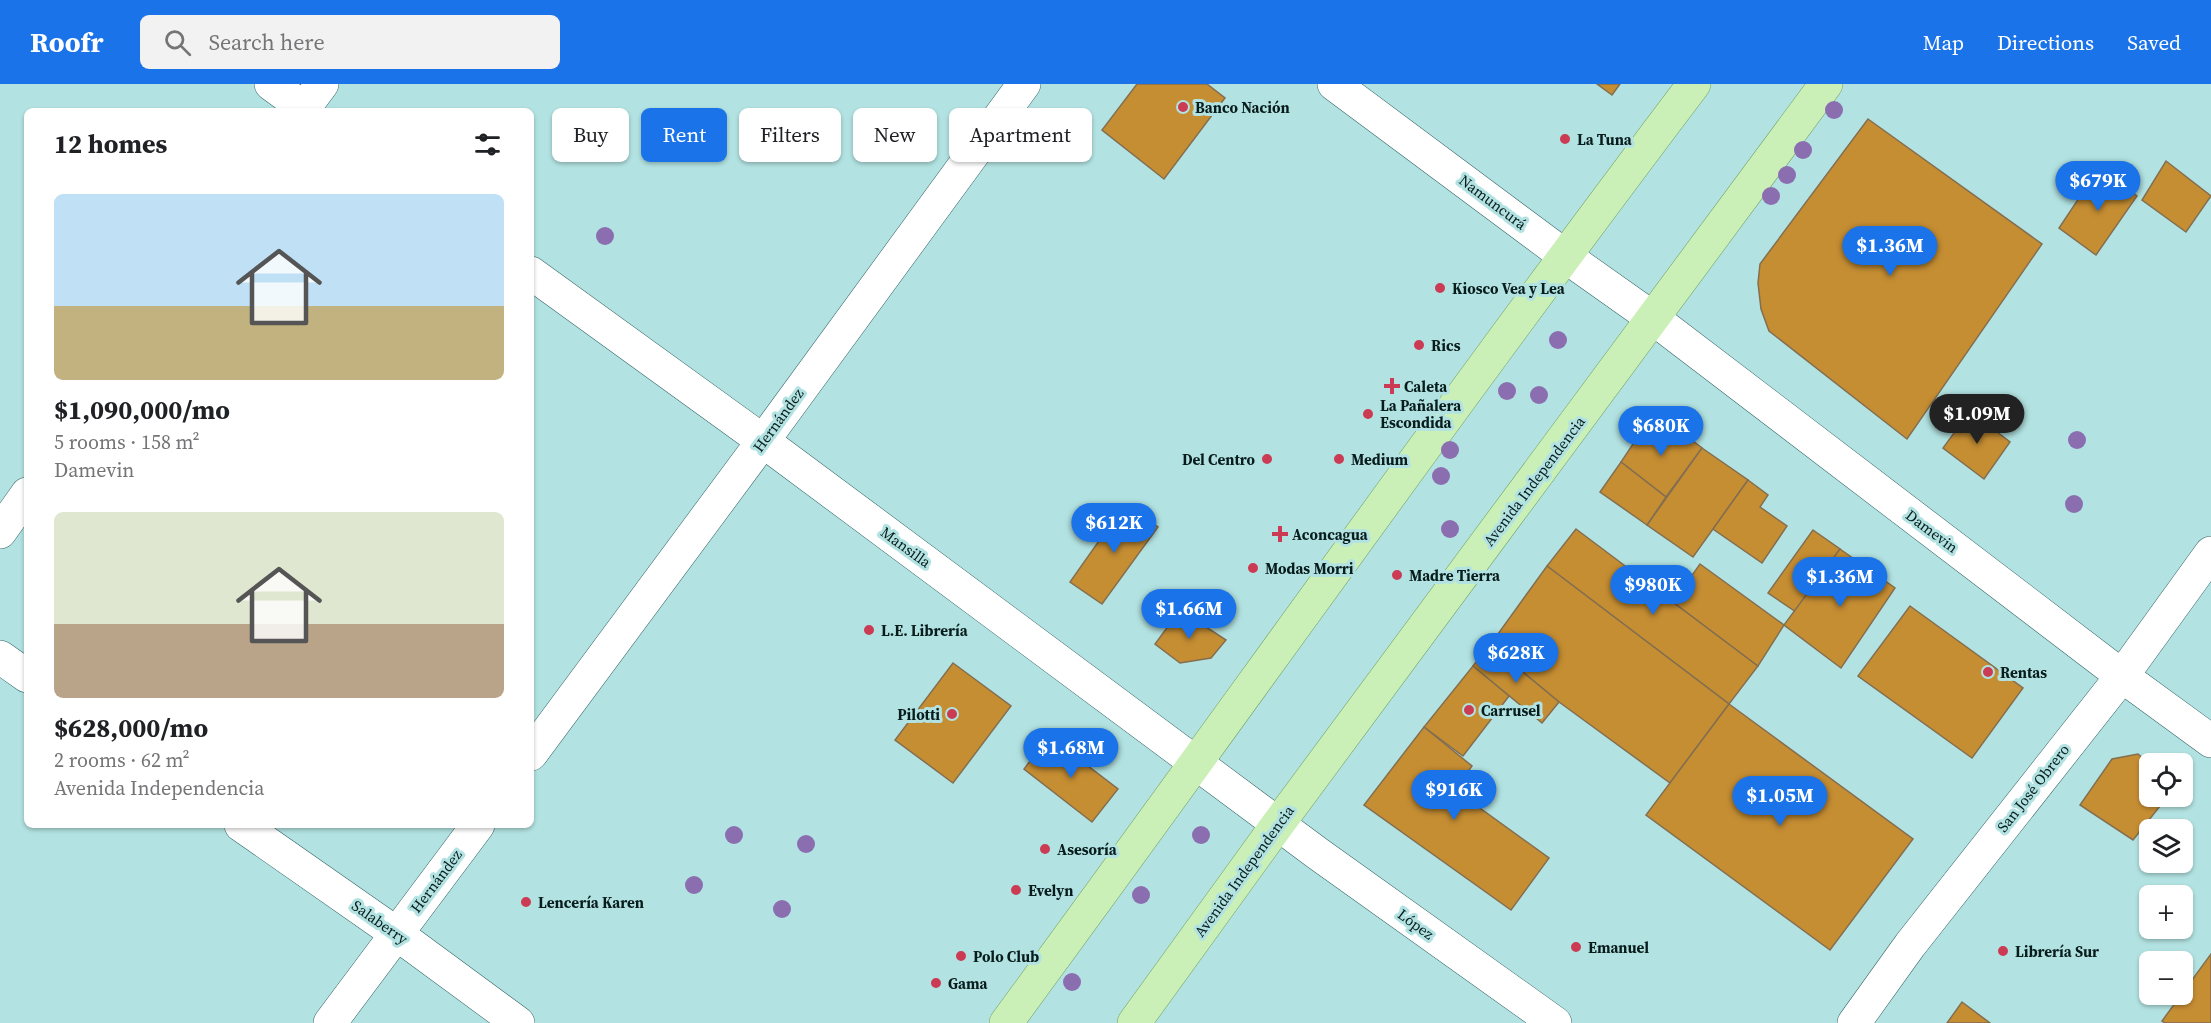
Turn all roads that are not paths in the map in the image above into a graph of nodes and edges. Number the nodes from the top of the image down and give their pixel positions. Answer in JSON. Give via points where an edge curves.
{"nodes":[{"id":1,"x":271,"y":84,"type":"edge"},
{"id":2,"x":1024,"y":84,"type":"edge"},
{"id":3,"x":1334,"y":84,"type":"edge"},
{"id":4,"x":1694,"y":84,"type":"edge"},
{"id":5,"x":1826,"y":84,"type":"edge"},
{"id":6,"x":309,"y":104,"type":"edge"},
{"id":7,"x":1565,"y":255,"type":"junction"},
{"id":8,"x":534,"y":275,"type":"edge"},
{"id":9,"x":1654,"y":319,"type":"junction"},
{"id":10,"x":763,"y":441,"type":"junction"},
{"id":11,"x":24,"y":498,"type":"edge"},
{"id":12,"x":0,"y":532,"type":"edge"},
{"id":13,"x":2211,"y":553,"type":"edge"},
{"id":14,"x":0,"y":657,"type":"edge"},
{"id":15,"x":24,"y":674,"type":"edge"},
{"id":16,"x":2121,"y":676,"type":"junction"},
{"id":17,"x":2211,"y":741,"type":"edge"},
{"id":18,"x":534,"y":750,"type":"edge"},
{"id":19,"x":1197,"y":763,"type":"junction"},
{"id":20,"x":1278,"y":824,"type":"junction"},
{"id":21,"x":245,"y":828,"type":"edge"},
{"id":22,"x":476,"y":828,"type":"edge"},
{"id":23,"x":397,"y":934,"type":"junction"},
{"id":24,"x":330,"y":1023,"type":"edge"},
{"id":25,"x":518,"y":1023,"type":"edge"},
{"id":26,"x":1006,"y":1023,"type":"edge"},
{"id":27,"x":1134,"y":1023,"type":"edge"},
{"id":28,"x":1555,"y":1023,"type":"edge"},
{"id":29,"x":1854,"y":1023,"type":"edge"}],
"edges":[{"from":1,"to":6,"type":"street"},
{"from":2,"to":10,"type":"street","name":"Hernández"},
{"from":3,"to":7,"type":"street","name":"Namuncurá"},
{"from":4,"to":7,"type":"main road"},
{"from":5,"to":9,"type":"main road","name":"Avenida Independencia"},
{"from":7,"to":9,"type":"street","name":"Namuncurá"},
{"from":7,"to":19,"type":"main road"},
{"from":8,"to":10,"type":"street","name":"Mansilla"},
{"from":9,"to":16,"type":"street","name":"Damevin"},
{"from":9,"to":20,"type":"main road","name":"Avenida Independencia"},
{"from":10,"to":18,"type":"street","name":"Hernández"},
{"from":10,"to":19,"type":"street","name":"Mansilla"},
{"from":11,"to":12,"type":"street"},
{"from":13,"to":16,"type":"street","name":"San José Obrero"},
{"from":14,"to":15,"type":"street"},
{"from":16,"to":17,"type":"street","name":"Damevin"},
{"from":16,"to":29,"type":"street","name":"San José Obrero","via":[[1910,945]]},
{"from":19,"to":20,"type":"street","name":"Mansilla"},
{"from":19,"to":26,"type":"main road"},
{"from":20,"to":27,"type":"main road","name":"Avenida Independencia"},
{"from":20,"to":28,"type":"street","name":"López"},
{"from":21,"to":23,"type":"street","name":"Salaberry"},
{"from":22,"to":23,"type":"street","name":"Hernández"},
{"from":23,"to":24,"type":"street","name":"Hernández"},
{"from":23,"to":25,"type":"street","name":"Salaberry"}]}
